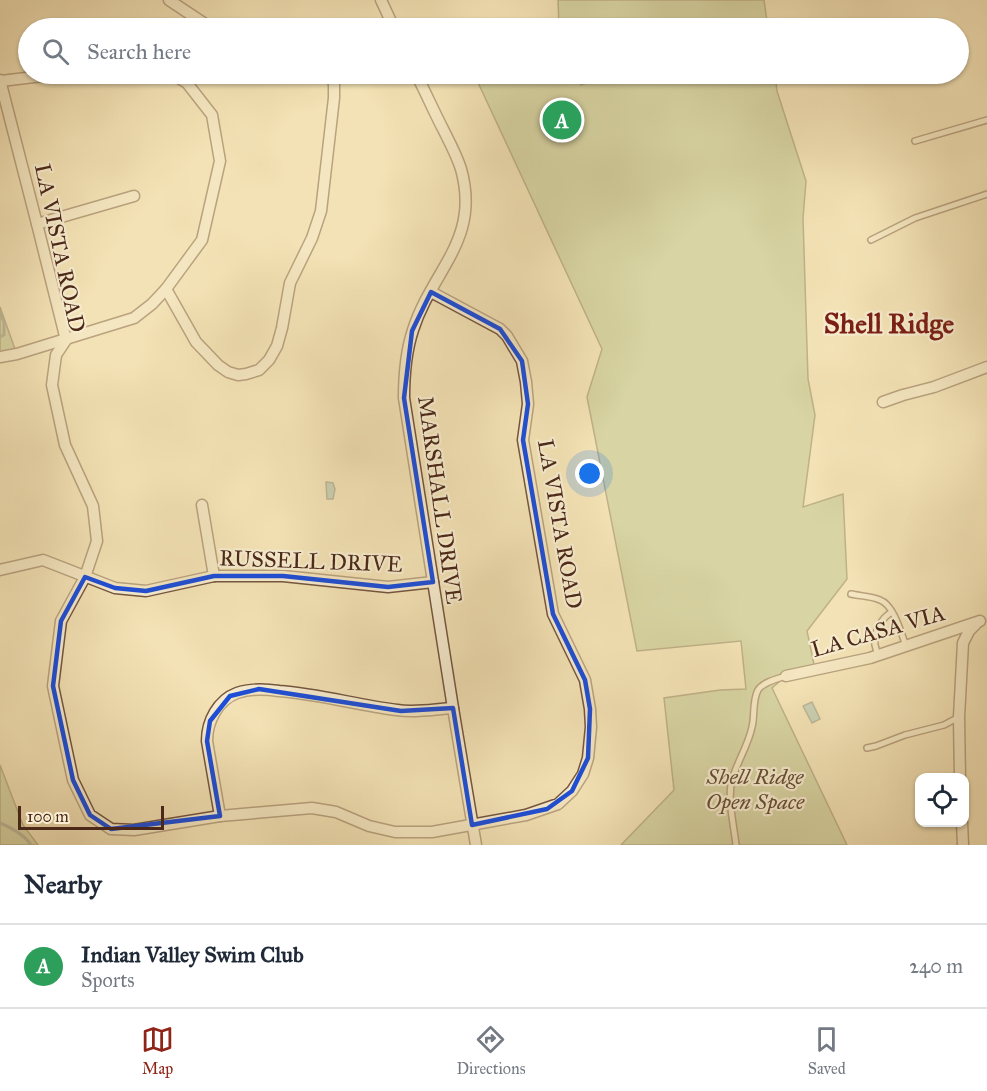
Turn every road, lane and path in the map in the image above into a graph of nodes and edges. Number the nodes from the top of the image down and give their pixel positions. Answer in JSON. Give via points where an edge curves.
{"nodes":[{"id":1,"x":169,"y":0,"type":"edge"},
{"id":2,"x":381,"y":0,"type":"edge"},
{"id":3,"x":196,"y":18,"type":"edge"},
{"id":4,"x":389,"y":18,"type":"edge"},
{"id":5,"x":18,"y":79,"type":"edge"},
{"id":6,"x":0,"y":81,"type":"edge"},
{"id":7,"x":188,"y":84,"type":"edge"},
{"id":8,"x":333,"y":84,"type":"edge"},
{"id":9,"x":421,"y":84,"type":"edge"},
{"id":10,"x":987,"y":120,"type":"edge"},
{"id":11,"x":915,"y":141,"type":"dead end"},
{"id":12,"x":987,"y":194,"type":"edge"},
{"id":13,"x":134,"y":196,"type":"dead end"},
{"id":14,"x":37,"y":224,"type":"junction"},
{"id":15,"x":871,"y":240,"type":"dead end"},
{"id":16,"x":166,"y":289,"type":"junction"},
{"id":17,"x":431,"y":292,"type":"junction"},
{"id":18,"x":66,"y":340,"type":"junction"},
{"id":19,"x":0,"y":357,"type":"edge"},
{"id":20,"x":987,"y":367,"type":"edge"},
{"id":21,"x":883,"y":402,"type":"dead end"},
{"id":22,"x":202,"y":505,"type":"dead end"},
{"id":23,"x":0,"y":570,"type":"edge"},
{"id":24,"x":214,"y":576,"type":"junction"},
{"id":25,"x":85,"y":577,"type":"junction"},
{"id":26,"x":432,"y":582,"type":"junction"},
{"id":27,"x":851,"y":594,"type":"dead end"},
{"id":28,"x":892,"y":612,"type":"junction"},
{"id":29,"x":983,"y":620,"type":"edge"},
{"id":30,"x":906,"y":646,"type":"junction"},
{"id":31,"x":878,"y":655,"type":"junction"},
{"id":32,"x":786,"y":675,"type":"joint"},
{"id":33,"x":453,"y":708,"type":"junction"},
{"id":34,"x":958,"y":717,"type":"junction"},
{"id":35,"x":867,"y":748,"type":"dead end"},
{"id":36,"x":960,"y":773,"type":"edge"},
{"id":37,"x":220,"y":816,"type":"junction"},
{"id":38,"x":472,"y":825,"type":"junction"},
{"id":39,"x":962,"y":827,"type":"edge"},
{"id":40,"x":476,"y":845,"type":"edge"},
{"id":41,"x":736,"y":845,"type":"edge"},
{"id":42,"x":963,"y":845,"type":"edge"}],
"edges":[{"from":1,"to":3,"type":"street"},
{"from":2,"to":4,"type":"street"},
{"from":5,"to":6,"type":"street"},
{"from":6,"to":14,"type":"street","name":"LA VISTA ROAD"},
{"from":7,"to":16,"type":"street","via":[[212,115],[220,161],[202,240]]},
{"from":8,"to":16,"type":"street","via":[[321,211],[290,283],[282,328],[269,360],[259,370],[238,375],[228,372],[196,342]]},
{"from":9,"to":17,"type":"street","name":"MARSHALL DRIVE","via":[[461,167],[466,198],[460,238]]},
{"from":10,"to":11,"type":"lane"},
{"from":12,"to":15,"type":"lane","via":[[915,218]]},
{"from":13,"to":14,"type":"street"},
{"from":14,"to":18,"type":"street","name":"LA VISTA ROAD"},
{"from":16,"to":18,"type":"street","via":[[134,318]]},
{"from":17,"to":26,"type":"street","name":"MARSHALL DRIVE","via":[[412,331],[404,398]]},
{"from":17,"to":38,"type":"street","name":"LA VISTA ROAD","via":[[500,329],[522,361],[528,404],[523,440],[553,614],[585,680],[590,710],[588,758],[572,791],[547,809]]},
{"from":18,"to":19,"type":"street"},
{"from":18,"to":25,"type":"street","name":"LA VISTA ROAD","via":[[56,355],[52,385],[65,445],[93,506],[98,540]]},
{"from":20,"to":21,"type":"street"},
{"from":22,"to":24,"type":"street"},
{"from":23,"to":25,"type":"street","name":"RUSSELL DRIVE","via":[[43,560]]},
{"from":24,"to":25,"type":"street","name":"RUSSELL DRIVE","via":[[147,591],[115,588]]},
{"from":24,"to":26,"type":"street","name":"RUSSELL DRIVE","via":[[283,576],[388,587]]},
{"from":25,"to":37,"type":"street","name":"LA VISTA ROAD","via":[[61,621],[53,686],[73,780],[90,815],[111,830]]},
{"from":26,"to":33,"type":"street","name":"MARSHALL DRIVE"},
{"from":27,"to":28,"type":"lane","via":[[880,600]]},
{"from":28,"to":30,"type":"lane"},
{"from":28,"to":31,"type":"lane","via":[[884,616],[876,636]]},
{"from":29,"to":30,"type":"street","name":"LA CASA VIA"},
{"from":29,"to":34,"type":"street","name":"LA CASA VIA","via":[[969,631],[963,644]]},
{"from":30,"to":31,"type":"street","name":"LA CASA VIA"},
{"from":31,"to":32,"type":"street","name":"LA CASA VIA"},
{"from":32,"to":41,"type":"lane","via":[[766,683],[755,697],[753,727],[731,782]]},
{"from":33,"to":37,"type":"street","via":[[401,711],[326,696],[258,689],[230,696],[213,714],[207,731]]},
{"from":33,"to":38,"type":"street","name":"MARSHALL DRIVE"},
{"from":34,"to":35,"type":"lane","via":[[944,725]]},
{"from":34,"to":36,"type":"street","name":"LA CASA VIA"},
{"from":37,"to":38,"type":"street","name":"LA VISTA ROAD","via":[[312,808],[395,832],[432,832]]},
{"from":38,"to":40,"type":"street","name":"MARSHALL DRIVE"},
{"from":39,"to":42,"type":"street"}]}
